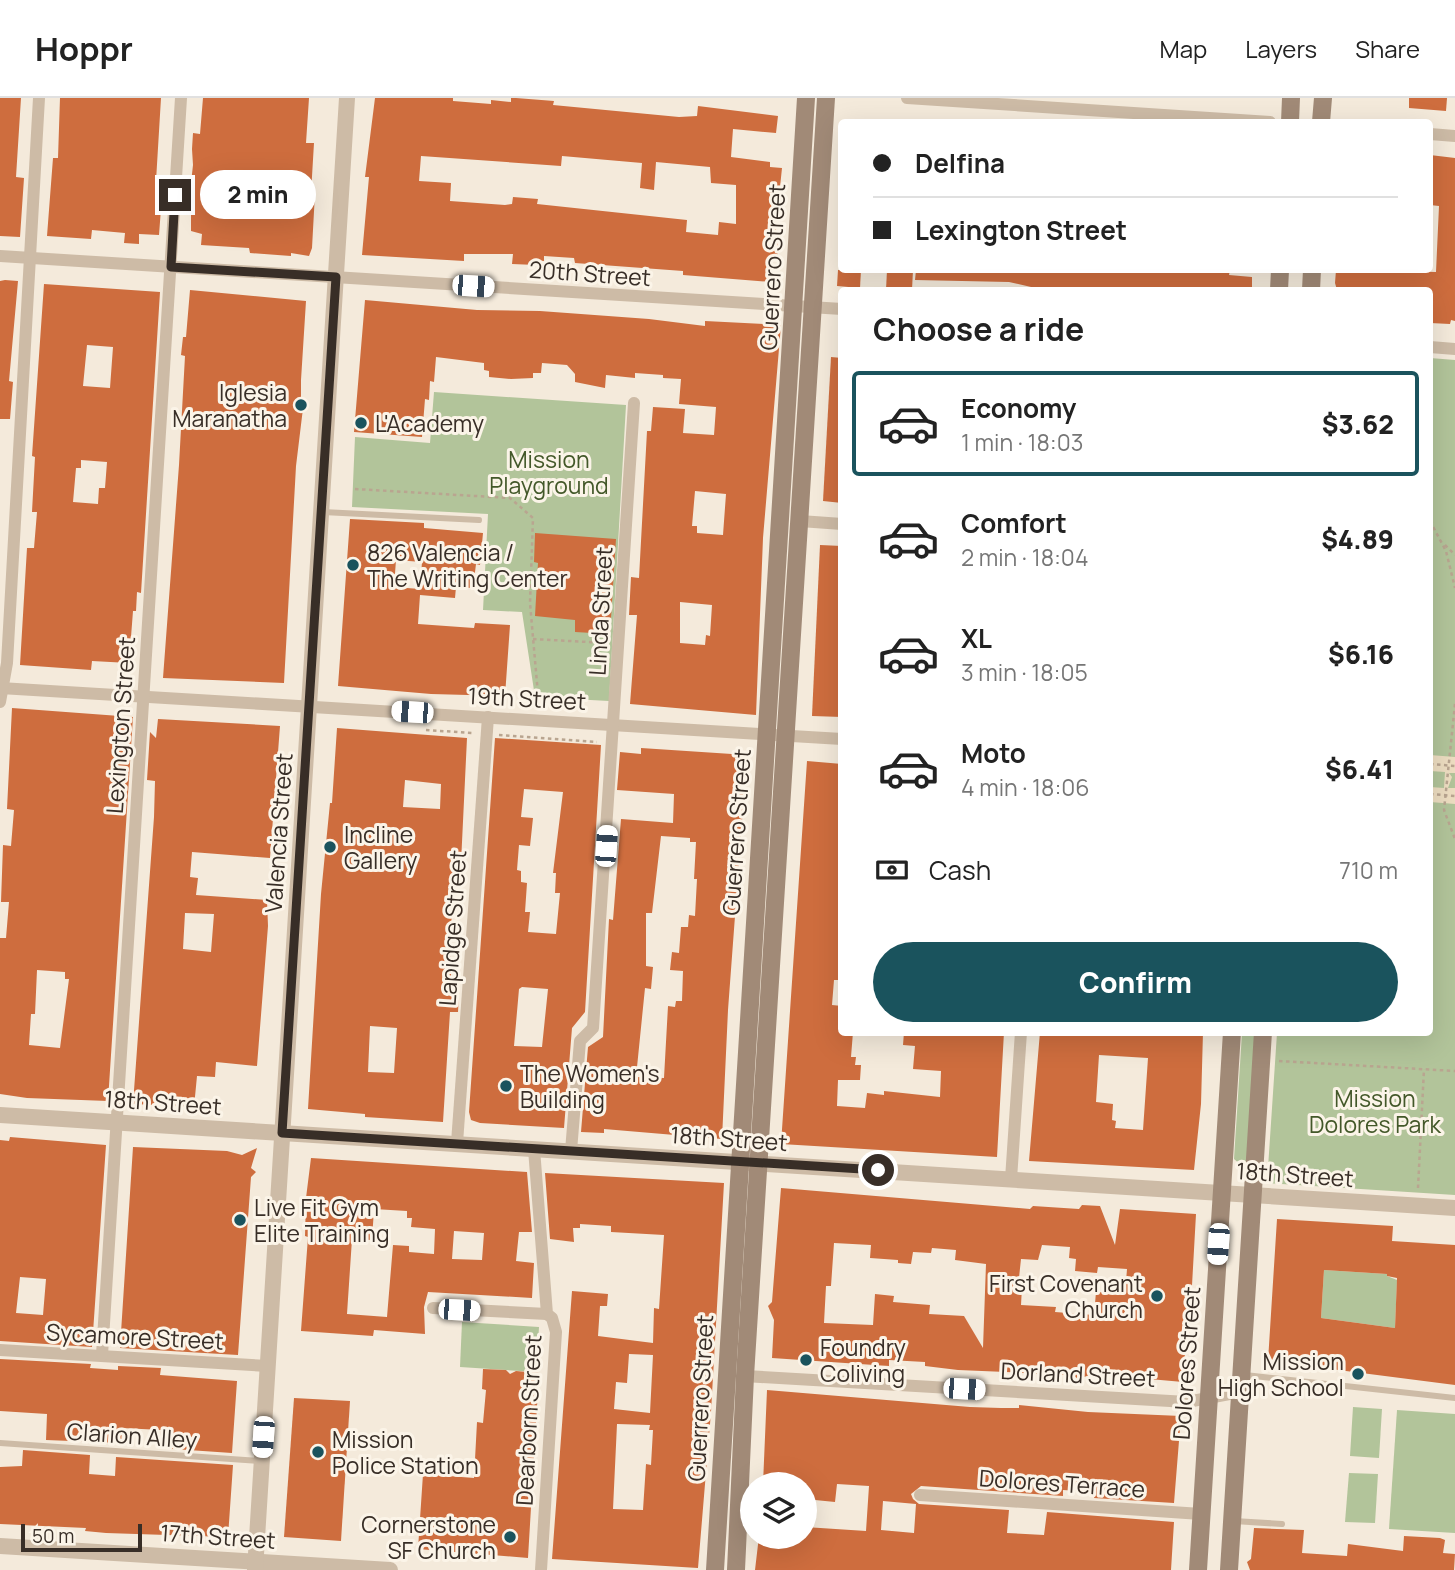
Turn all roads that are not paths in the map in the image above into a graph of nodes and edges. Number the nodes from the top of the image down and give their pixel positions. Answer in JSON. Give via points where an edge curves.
{"nodes":[{"id":1,"x":40,"y":98,"type":"edge"},
{"id":2,"x":181,"y":98,"type":"edge"},
{"id":3,"x":347,"y":98,"type":"edge"},
{"id":4,"x":806,"y":98,"type":"edge"},
{"id":5,"x":826,"y":98,"type":"edge"},
{"id":6,"x":906,"y":98,"type":"edge"},
{"id":7,"x":1291,"y":98,"type":"edge"},
{"id":8,"x":1323,"y":98,"type":"edge"},
{"id":9,"x":1224,"y":119,"type":"edge"},
{"id":10,"x":1290,"y":119,"type":"edge"},
{"id":11,"x":1321,"y":119,"type":"edge"},
{"id":12,"x":1433,"y":134,"type":"edge"},
{"id":13,"x":1455,"y":136,"type":"edge"},
{"id":14,"x":0,"y":256,"type":"edge"},
{"id":15,"x":29,"y":258,"type":"junction"},
{"id":16,"x":171,"y":267,"type":"junction"},
{"id":17,"x":336,"y":277,"type":"junction"},
{"id":18,"x":795,"y":307,"type":"junction"},
{"id":19,"x":815,"y":308,"type":"junction"},
{"id":20,"x":838,"y":309,"type":"edge"},
{"id":21,"x":1433,"y":347,"type":"edge"},
{"id":22,"x":1455,"y":349,"type":"edge"},
{"id":23,"x":634,"y":403,"type":"dead end"},
{"id":24,"x":321,"y":512,"type":"junction"},
{"id":25,"x":479,"y":520,"type":"dead end"},
{"id":26,"x":800,"y":521,"type":"junction"},
{"id":27,"x":838,"y":524,"type":"edge"},
{"id":28,"x":1,"y":688,"type":"edge"},
{"id":29,"x":143,"y":694,"type":"junction"},
{"id":30,"x":0,"y":702,"type":"edge"},
{"id":31,"x":309,"y":705,"type":"junction"},
{"id":32,"x":488,"y":716,"type":"junction"},
{"id":33,"x":615,"y":724,"type":"junction"},
{"id":34,"x":768,"y":734,"type":"junction"},
{"id":35,"x":787,"y":736,"type":"junction"},
{"id":36,"x":838,"y":739,"type":"edge"},
{"id":37,"x":1021,"y":1036,"type":"edge"},
{"id":38,"x":1232,"y":1036,"type":"edge"},
{"id":39,"x":1263,"y":1036,"type":"edge"},
{"id":40,"x":0,"y":1115,"type":"edge"},
{"id":41,"x":116,"y":1122,"type":"junction"},
{"id":42,"x":282,"y":1133,"type":"junction"},
{"id":43,"x":457,"y":1143,"type":"junction"},
{"id":44,"x":534,"y":1149,"type":"junction"},
{"id":45,"x":571,"y":1151,"type":"junction"},
{"id":46,"x":738,"y":1162,"type":"junction"},
{"id":47,"x":759,"y":1163,"type":"junction"},
{"id":48,"x":1011,"y":1179,"type":"junction"},
{"id":49,"x":1221,"y":1192,"type":"junction"},
{"id":50,"x":1253,"y":1194,"type":"junction"},
{"id":51,"x":1455,"y":1208,"type":"edge"},
{"id":52,"x":433,"y":1308,"type":"dead end"},
{"id":53,"x":547,"y":1314,"type":"junction"},
{"id":54,"x":0,"y":1350,"type":"edge"},
{"id":55,"x":102,"y":1355,"type":"junction"},
{"id":56,"x":268,"y":1366,"type":"junction"},
{"id":57,"x":745,"y":1376,"type":"junction"},
{"id":58,"x":1241,"y":1383,"type":"junction"},
{"id":59,"x":1208,"y":1398,"type":"junction"},
{"id":60,"x":1455,"y":1398,"type":"edge"},
{"id":61,"x":0,"y":1443,"type":"edge"},
{"id":62,"x":262,"y":1461,"type":"junction"},
{"id":63,"x":920,"y":1495,"type":"dead end"},
{"id":64,"x":1201,"y":1514,"type":"junction"},
{"id":65,"x":1232,"y":1521,"type":"junction"},
{"id":66,"x":1282,"y":1524,"type":"dead end"},
{"id":67,"x":0,"y":1546,"type":"edge"},
{"id":68,"x":255,"y":1566,"type":"edge"},
{"id":69,"x":374,"y":1569,"type":"edge"},
{"id":70,"x":390,"y":1570,"type":"edge"},
{"id":71,"x":541,"y":1570,"type":"edge"},
{"id":72,"x":715,"y":1570,"type":"edge"},
{"id":73,"x":736,"y":1570,"type":"edge"},
{"id":74,"x":1198,"y":1570,"type":"edge"},
{"id":75,"x":1229,"y":1570,"type":"edge"}],
"edges":[{"from":1,"to":15,"type":"street"},
{"from":2,"to":16,"type":"street","name":"Lexington Street"},
{"from":3,"to":17,"type":"street","name":"Valencia Street"},
{"from":4,"to":18,"type":"main road","name":"Guerrero Street"},
{"from":5,"to":19,"type":"main road","name":"Guerrero Street"},
{"from":6,"to":9,"type":"street"},
{"from":7,"to":10,"type":"main road"},
{"from":8,"to":11,"type":"main road"},
{"from":12,"to":13,"type":"street"},
{"from":14,"to":15,"type":"street","name":"20th Street"},
{"from":15,"to":16,"type":"street","name":"20th Street"},
{"from":15,"to":28,"type":"street","via":[[7,650]]},
{"from":16,"to":17,"type":"street","name":"20th Street"},
{"from":16,"to":29,"type":"street","name":"Lexington Street"},
{"from":17,"to":18,"type":"street","name":"20th Street"},
{"from":17,"to":24,"type":"street","name":"Valencia Street"},
{"from":18,"to":19,"type":"street","name":"20th Street"},
{"from":18,"to":34,"type":"main road","name":"Guerrero Street"},
{"from":19,"to":20,"type":"street","name":"20th Street"},
{"from":19,"to":26,"type":"main road","name":"Guerrero Street"},
{"from":21,"to":22,"type":"street"},
{"from":23,"to":33,"type":"street","name":"Linda Street"},
{"from":24,"to":25,"type":"lane"},
{"from":24,"to":31,"type":"street","name":"Valencia Street"},
{"from":26,"to":27,"type":"street"},
{"from":26,"to":35,"type":"main road","name":"Guerrero Street"},
{"from":28,"to":29,"type":"street","name":"19th Street"},
{"from":28,"to":30,"type":"street"},
{"from":29,"to":31,"type":"street","name":"19th Street"},
{"from":29,"to":41,"type":"street","name":"Lexington Street"},
{"from":31,"to":32,"type":"street","name":"19th Street"},
{"from":31,"to":42,"type":"street","name":"Valencia Street"},
{"from":32,"to":33,"type":"street","name":"19th Street"},
{"from":32,"to":43,"type":"street","name":"Lapidge Street"},
{"from":33,"to":34,"type":"street","name":"19th Street"},
{"from":33,"to":45,"type":"street","name":"Linda Street","via":[[593,1028],[580,1041]]},
{"from":34,"to":35,"type":"street","name":"19th Street"},
{"from":34,"to":46,"type":"main road","name":"Guerrero Street"},
{"from":35,"to":36,"type":"street","name":"19th Street"},
{"from":35,"to":47,"type":"main road","name":"Guerrero Street"},
{"from":37,"to":48,"type":"street"},
{"from":38,"to":49,"type":"main road","name":"Dolores Street"},
{"from":39,"to":50,"type":"main road"},
{"from":40,"to":41,"type":"street","name":"18th Street"},
{"from":41,"to":42,"type":"street","name":"18th Street"},
{"from":41,"to":55,"type":"street","name":"Lexington Street"},
{"from":42,"to":43,"type":"street","name":"18th Street"},
{"from":42,"to":56,"type":"street","name":"Valencia Street"},
{"from":43,"to":44,"type":"street","name":"18th Street"},
{"from":44,"to":45,"type":"street","name":"18th Street"},
{"from":44,"to":53,"type":"street","name":"Dearborn Street"},
{"from":45,"to":46,"type":"street","name":"18th Street"},
{"from":46,"to":47,"type":"street","name":"18th Street"},
{"from":46,"to":72,"type":"main road","name":"Guerrero Street"},
{"from":47,"to":48,"type":"street","name":"18th Street"},
{"from":47,"to":57,"type":"main road","name":"Guerrero Street"},
{"from":48,"to":49,"type":"street","name":"18th Street"},
{"from":49,"to":50,"type":"street","name":"18th Street"},
{"from":49,"to":59,"type":"main road","name":"Dolores Street"},
{"from":50,"to":51,"type":"street","name":"18th Street"},
{"from":50,"to":58,"type":"main road"},
{"from":52,"to":53,"type":"street"},
{"from":53,"to":71,"type":"street","name":"Dearborn Street","via":[[556,1332]]},
{"from":54,"to":55,"type":"street","name":"Sycamore Street"},
{"from":55,"to":56,"type":"street","name":"Sycamore Street"},
{"from":56,"to":62,"type":"street","name":"Valencia Street"},
{"from":57,"to":59,"type":"street","name":"Dorland Street","via":[[1187,1402]]},
{"from":57,"to":73,"type":"main road","name":"Guerrero Street"},
{"from":58,"to":59,"type":"street","name":"Dorland Street"},
{"from":58,"to":60,"type":"lane"},
{"from":58,"to":65,"type":"main road"},
{"from":59,"to":64,"type":"main road","name":"Dolores Street"},
{"from":61,"to":62,"type":"lane","name":"Clarion Alley"},
{"from":62,"to":68,"type":"street","name":"Valencia Street"},
{"from":63,"to":64,"type":"street","name":"Dolores Terrace"},
{"from":64,"to":74,"type":"main road","name":"Dolores Street"},
{"from":65,"to":66,"type":"lane"},
{"from":65,"to":75,"type":"main road"},
{"from":67,"to":68,"type":"street","name":"17th Street"},
{"from":68,"to":69,"type":"street","name":"17th Street"},
{"from":69,"to":70,"type":"street","name":"17th Street"}]}
